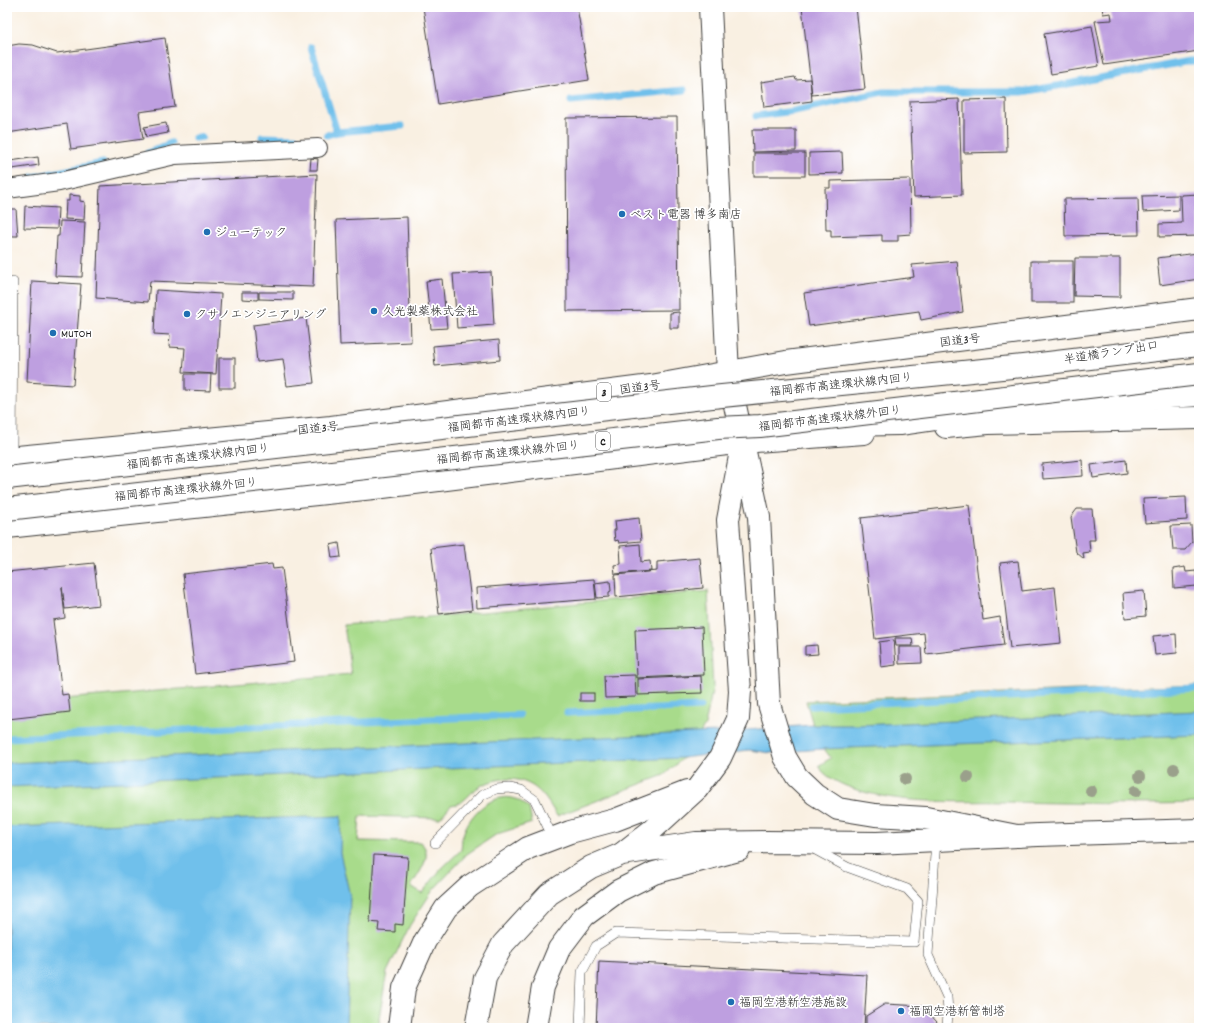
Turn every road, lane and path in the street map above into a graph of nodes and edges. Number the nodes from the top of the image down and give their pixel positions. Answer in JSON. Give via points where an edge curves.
{"nodes":[{"id":1,"x":710,"y":7,"type":"edge"},
{"id":2,"x":318,"y":148,"type":"dead end"},
{"id":3,"x":7,"y":189,"type":"edge"},
{"id":4,"x":13,"y":282,"type":"dead end"},
{"id":5,"x":1199,"y":309,"type":"edge"},
{"id":6,"x":1199,"y":338,"type":"edge"},
{"id":7,"x":1199,"y":345,"type":"edge"},
{"id":8,"x":1023,"y":366,"type":"junction"},
{"id":9,"x":728,"y":373,"type":"junction"},
{"id":10,"x":1199,"y":374,"type":"edge"},
{"id":11,"x":1199,"y":394,"type":"edge"},
{"id":12,"x":1199,"y":418,"type":"edge"},
{"id":13,"x":760,"y":426,"type":"junction"},
{"id":14,"x":743,"y":442,"type":"junction"},
{"id":15,"x":9,"y":465,"type":"edge"},
{"id":16,"x":7,"y":509,"type":"edge"},
{"id":17,"x":7,"y":527,"type":"edge"},
{"id":18,"x":697,"y":789,"type":"junction"},
{"id":19,"x":1199,"y":830,"type":"edge"},
{"id":20,"x":1017,"y":836,"type":"junction"},
{"id":21,"x":553,"y":839,"type":"junction"},
{"id":22,"x":936,"y":840,"type":"junction"},
{"id":23,"x":766,"y":842,"type":"junction"},
{"id":24,"x":800,"y":842,"type":"junction"},
{"id":25,"x":435,"y":843,"type":"dead end"},
{"id":26,"x":622,"y":854,"type":"junction"},
{"id":27,"x":399,"y":1028,"type":"edge"},
{"id":28,"x":476,"y":1028,"type":"edge"},
{"id":29,"x":536,"y":1028,"type":"edge"},
{"id":30,"x":580,"y":1028,"type":"edge"},
{"id":31,"x":947,"y":1028,"type":"edge"}],
"edges":[{"from":1,"to":9,"type":"main road"},
{"from":2,"to":3,"type":"street","via":[[175,155],[59,182]]},
{"from":4,"to":15,"type":"lane"},
{"from":5,"to":9,"type":"main road","name":"国道3号","number":"3","via":[[786,362]]},
{"from":6,"to":8,"type":"main road","name":"半道橋ランプ出口","bridge":true},
{"from":7,"to":8,"type":"main road","name":"福岡都市高速環状線内回り","bridge":true},
{"from":8,"to":15,"type":"main road","name":"福岡都市高速環状線内回り","bridge":true},
{"from":9,"to":14,"type":"main road"},
{"from":9,"to":15,"type":"main road","name":"国道3号","number":"3","via":[[651,386],[331,427]]},
{"from":10,"to":13,"type":"main road","name":"福岡都市高速環状線外回り","number":"C","bridge":true},
{"from":11,"to":13,"type":"main road","bridge":true,"via":[[1026,406],[900,424]]},
{"from":12,"to":14,"type":"main road","via":[[988,423]]},
{"from":13,"to":16,"type":"main road","name":"福岡都市高速環状線外回り","number":"C","bridge":true,"via":[[718,428]]},
{"from":14,"to":17,"type":"main road","via":[[390,486]]},
{"from":14,"to":18,"type":"main road","via":[[728,520],[740,691],[738,719],[720,758]]},
{"from":14,"to":20,"type":"main road","via":[[759,517],[769,704],[785,757],[797,777],[815,794],[838,809],[875,815],[926,818]]},
{"from":18,"to":21,"type":"main road","via":[[615,820]]},
{"from":18,"to":26,"type":"main road"},
{"from":19,"to":20,"type":"main road"},
{"from":20,"to":22,"type":"main road"},
{"from":21,"to":25,"type":"lane","via":[[535,800],[522,790],[509,788],[496,789],[482,795]]},
{"from":21,"to":27,"type":"main road","via":[[528,848],[470,886],[446,908],[425,941],[404,988]]},
{"from":22,"to":24,"type":"main road","via":[[877,843]]},
{"from":22,"to":31,"type":"lane","via":[[928,955],[947,997]]},
{"from":23,"to":24,"type":"main road"},
{"from":23,"to":26,"type":"main road","via":[[696,843]]},
{"from":23,"to":29,"type":"main road","via":[[654,873],[618,891],[584,916],[559,949],[543,987]]},
{"from":24,"to":30,"type":"lane","via":[[847,867],[907,889],[918,902],[914,942],[616,933],[596,946],[582,972]]},
{"from":26,"to":28,"type":"main road","via":[[591,867],[548,894],[503,944],[485,978]]}]}
